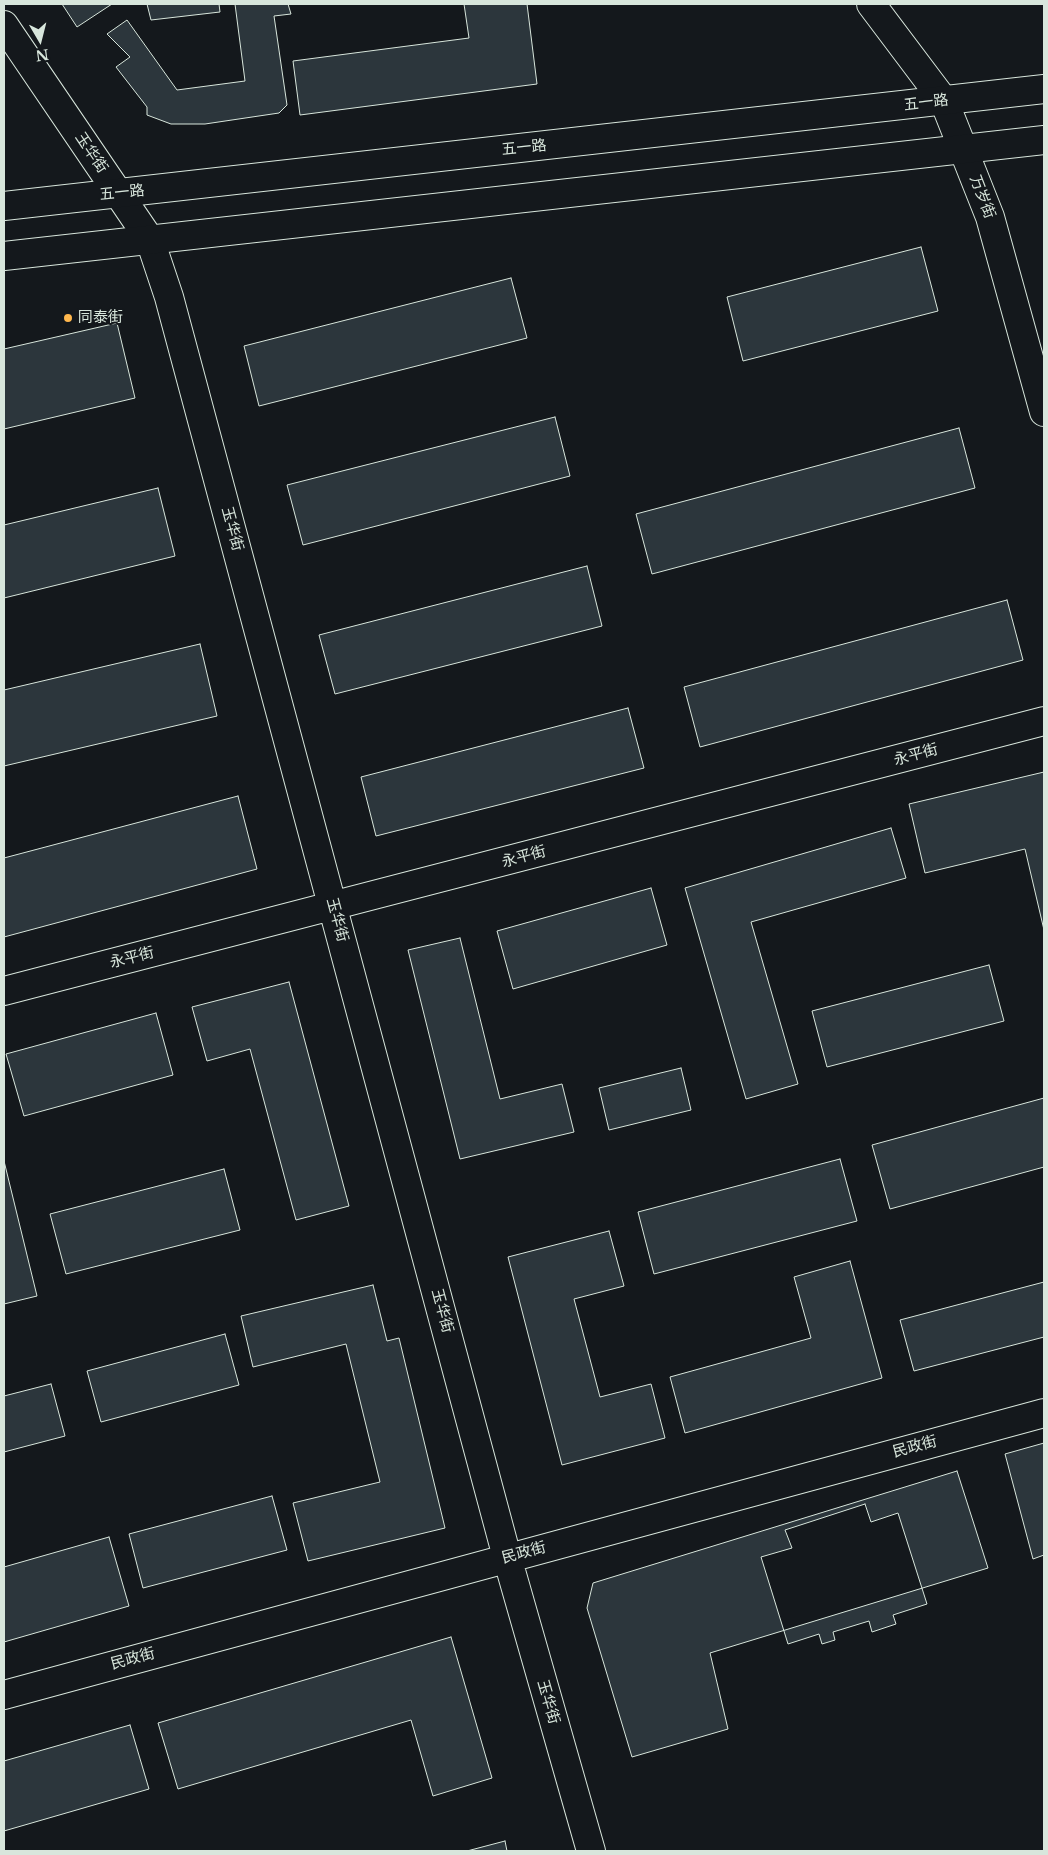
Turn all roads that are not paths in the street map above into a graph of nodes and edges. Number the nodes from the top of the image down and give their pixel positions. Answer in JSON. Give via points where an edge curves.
{"nodes":[{"id":1,"x":871,"y":4,"type":"edge"},
{"id":2,"x":4,"y":25,"type":"edge"},
{"id":3,"x":1044,"y":90,"type":"edge"},
{"id":4,"x":944,"y":101,"type":"junction"},
{"id":5,"x":1044,"y":140,"type":"edge"},
{"id":6,"x":963,"y":149,"type":"junction"},
{"id":7,"x":118,"y":193,"type":"junction"},
{"id":8,"x":4,"y":206,"type":"edge"},
{"id":9,"x":150,"y":240,"type":"junction"},
{"id":10,"x":4,"y":256,"type":"edge"},
{"id":11,"x":1044,"y":412,"type":"edge"},
{"id":12,"x":1044,"y":722,"type":"edge"},
{"id":13,"x":333,"y":906,"type":"junction"},
{"id":14,"x":4,"y":991,"type":"edge"},
{"id":15,"x":1044,"y":1413,"type":"edge"},
{"id":16,"x":508,"y":1557,"type":"junction"},
{"id":17,"x":4,"y":1695,"type":"edge"},
{"id":18,"x":591,"y":1851,"type":"edge"}],
"edges":[{"from":1,"to":4,"type":"street","name":"万岁街"},
{"from":2,"to":7,"type":"street","name":"玉华街"},
{"from":3,"to":4,"type":"street","name":"五一路"},
{"from":4,"to":6,"type":"street","name":"万岁街"},
{"from":4,"to":7,"type":"street","name":"五一路"},
{"from":5,"to":6,"type":"street"},
{"from":6,"to":9,"type":"street"},
{"from":6,"to":11,"type":"street","name":"万岁街","via":[[990,216]]},
{"from":7,"to":8,"type":"street","name":"五一路"},
{"from":7,"to":9,"type":"street","name":"玉华街"},
{"from":9,"to":10,"type":"street"},
{"from":9,"to":13,"type":"street","name":"玉华街","via":[[169,296]]},
{"from":12,"to":13,"type":"street","name":"永平街"},
{"from":13,"to":14,"type":"street","name":"永平街"},
{"from":13,"to":16,"type":"street","name":"玉华街"},
{"from":15,"to":16,"type":"street","name":"民政街"},
{"from":16,"to":17,"type":"street","name":"民政街"},
{"from":16,"to":18,"type":"street","name":"玉华街"}]}
